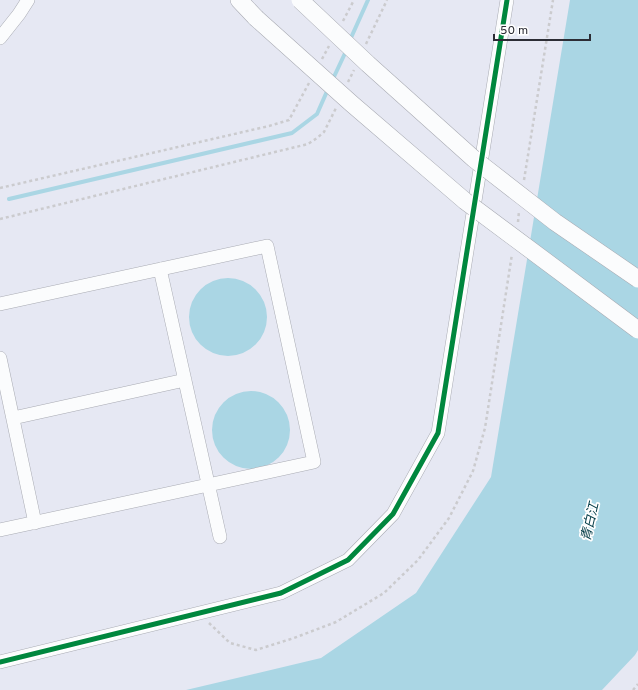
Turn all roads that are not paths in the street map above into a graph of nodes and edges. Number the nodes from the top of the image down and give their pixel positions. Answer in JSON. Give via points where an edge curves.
{"nodes":[{"id":1,"x":28,"y":0,"type":"edge"},
{"id":2,"x":239,"y":0,"type":"edge"},
{"id":3,"x":300,"y":0,"type":"edge"},
{"id":4,"x":507,"y":0,"type":"edge"},
{"id":5,"x":0,"y":38,"type":"edge"},
{"id":6,"x":160,"y":269,"type":"junction"},
{"id":7,"x":638,"y":279,"type":"edge"},
{"id":8,"x":0,"y":304,"type":"edge"},
{"id":9,"x":638,"y":330,"type":"edge"},
{"id":10,"x":0,"y":358,"type":"edge"},
{"id":11,"x":185,"y":380,"type":"junction"},
{"id":12,"x":13,"y":418,"type":"junction"},
{"id":13,"x":208,"y":485,"type":"junction"},
{"id":14,"x":35,"y":522,"type":"junction"},
{"id":15,"x":0,"y":530,"type":"edge"},
{"id":16,"x":220,"y":537,"type":"dead end"},
{"id":17,"x":0,"y":662,"type":"edge"}],
"edges":[{"from":1,"to":5,"type":"street"},
{"from":2,"to":9,"type":"main road","bridge":true,"via":[[352,104],[465,201]]},
{"from":3,"to":7,"type":"main road","bridge":true,"via":[[474,159],[555,222]]},
{"from":4,"to":17,"type":"street","via":[[438,433],[393,514],[348,560],[281,593]]},
{"from":6,"to":8,"type":"street"},
{"from":6,"to":11,"type":"street"},
{"from":6,"to":13,"type":"street","via":[[267,246],[314,462]]},
{"from":10,"to":12,"type":"street"},
{"from":11,"to":12,"type":"street"},
{"from":11,"to":13,"type":"street"},
{"from":12,"to":14,"type":"street"},
{"from":13,"to":14,"type":"street"},
{"from":13,"to":16,"type":"street"},
{"from":14,"to":15,"type":"street"}]}
